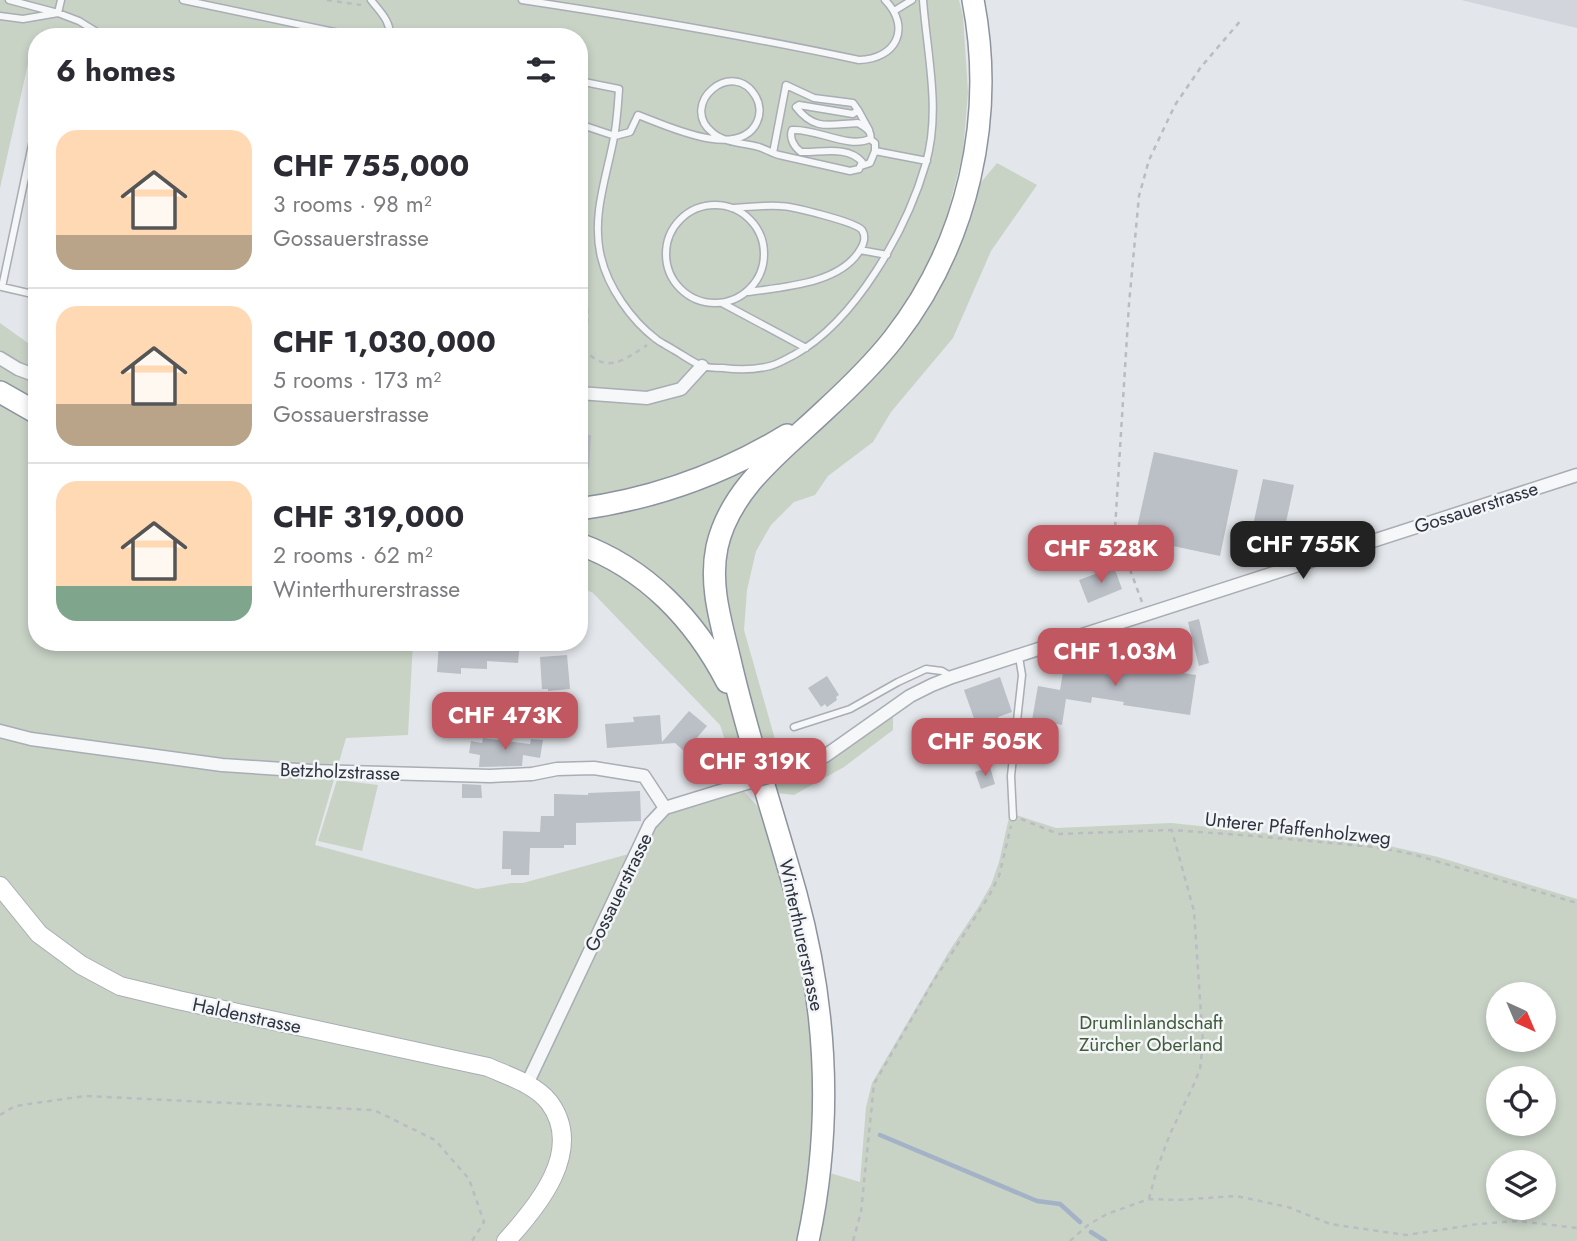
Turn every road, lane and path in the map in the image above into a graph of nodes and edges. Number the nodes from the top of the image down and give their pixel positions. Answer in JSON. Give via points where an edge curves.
{"nodes":[{"id":1,"x":9,"y":0,"type":"edge"},
{"id":2,"x":61,"y":0,"type":"edge"},
{"id":3,"x":183,"y":0,"type":"edge"},
{"id":4,"x":327,"y":0,"type":"edge"},
{"id":5,"x":371,"y":0,"type":"edge"},
{"id":6,"x":522,"y":0,"type":"edge"},
{"id":7,"x":885,"y":0,"type":"edge"},
{"id":8,"x":912,"y":0,"type":"edge"},
{"id":9,"x":923,"y":0,"type":"edge"},
{"id":10,"x":973,"y":0,"type":"edge"},
{"id":11,"x":377,"y":8,"type":"junction"},
{"id":12,"x":894,"y":11,"type":"junction"},
{"id":13,"x":58,"y":13,"type":"junction"},
{"id":14,"x":0,"y":16,"type":"edge"},
{"id":15,"x":1242,"y":19,"type":"dead end"},
{"id":16,"x":90,"y":28,"type":"edge"},
{"id":17,"x":315,"y":28,"type":"edge"},
{"id":18,"x":390,"y":28,"type":"edge"},
{"id":19,"x":588,"y":82,"type":"edge"},
{"id":20,"x":782,"y":102,"type":"junction"},
{"id":21,"x":799,"y":105,"type":"junction"},
{"id":22,"x":858,"y":110,"type":"junction"},
{"id":23,"x":588,"y":127,"type":"edge"},
{"id":24,"x":778,"y":128,"type":"junction"},
{"id":25,"x":792,"y":130,"type":"junction"},
{"id":26,"x":869,"y":131,"type":"junction"},
{"id":27,"x":615,"y":136,"type":"junction"},
{"id":28,"x":727,"y":139,"type":"junction"},
{"id":29,"x":870,"y":139,"type":"junction"},
{"id":30,"x":875,"y":151,"type":"junction"},
{"id":31,"x":772,"y":153,"type":"junction"},
{"id":32,"x":927,"y":161,"type":"junction"},
{"id":33,"x":28,"y":164,"type":"edge"},
{"id":34,"x":861,"y":166,"type":"junction"},
{"id":35,"x":730,"y":208,"type":"junction"},
{"id":36,"x":860,"y":250,"type":"junction"},
{"id":37,"x":887,"y":255,"type":"junction"},
{"id":38,"x":746,"y":292,"type":"junction"},
{"id":39,"x":28,"y":293,"type":"edge"},
{"id":40,"x":722,"y":303,"type":"junction"},
{"id":41,"x":656,"y":340,"type":"junction"},
{"id":42,"x":806,"y":348,"type":"junction"},
{"id":43,"x":588,"y":353,"type":"edge"},
{"id":44,"x":0,"y":358,"type":"edge"},
{"id":45,"x":702,"y":366,"type":"junction"},
{"id":46,"x":28,"y":373,"type":"edge"},
{"id":47,"x":845,"y":391,"type":"junction"},
{"id":48,"x":0,"y":392,"type":"edge"},
{"id":49,"x":588,"y":394,"type":"edge"},
{"id":50,"x":28,"y":408,"type":"edge"},
{"id":51,"x":0,"y":410,"type":"edge"},
{"id":52,"x":28,"y":419,"type":"edge"},
{"id":53,"x":1577,"y":475,"type":"edge"},
{"id":54,"x":588,"y":507,"type":"edge"},
{"id":55,"x":588,"y":548,"type":"edge"},
{"id":56,"x":1147,"y":614,"type":"junction"},
{"id":57,"x":1019,"y":657,"type":"junction"},
{"id":58,"x":952,"y":677,"type":"junction"},
{"id":59,"x":743,"y":718,"type":"junction"},
{"id":60,"x":794,"y":727,"type":"dead end"},
{"id":61,"x":0,"y":731,"type":"edge"},
{"id":62,"x":665,"y":807,"type":"junction"},
{"id":63,"x":1013,"y":817,"type":"junction"},
{"id":64,"x":1172,"y":830,"type":"junction"},
{"id":65,"x":0,"y":886,"type":"edge"},
{"id":66,"x":1577,"y":903,"type":"edge"},
{"id":67,"x":527,"y":1084,"type":"junction"},
{"id":68,"x":0,"y":1115,"type":"edge"},
{"id":69,"x":1149,"y":1199,"type":"junction"},
{"id":70,"x":1577,"y":1228,"type":"edge"},
{"id":71,"x":472,"y":1241,"type":"edge"},
{"id":72,"x":506,"y":1241,"type":"edge"},
{"id":73,"x":808,"y":1241,"type":"edge"},
{"id":74,"x":853,"y":1241,"type":"edge"},
{"id":75,"x":1070,"y":1241,"type":"edge"}],
"edges":[{"from":1,"to":13,"type":"lane"},
{"from":2,"to":13,"type":"lane"},
{"from":3,"to":17,"type":"lane"},
{"from":4,"to":11,"type":"path"},
{"from":5,"to":11,"type":"lane"},
{"from":6,"to":12,"type":"lane","via":[[736,34],[859,60],[879,56],[893,46],[898,31]]},
{"from":7,"to":12,"type":"lane"},
{"from":8,"to":12,"type":"lane"},
{"from":9,"to":32,"type":"lane","via":[[934,101]]},
{"from":10,"to":47,"type":"highway","via":[[981,97],[961,212],[939,266],[910,315]]},
{"from":11,"to":18,"type":"lane"},
{"from":13,"to":14,"type":"lane","via":[[23,19]]},
{"from":13,"to":16,"type":"lane"},
{"from":15,"to":56,"type":"path","via":[[1175,105],[1149,160],[1135,219],[1115,529]]},
{"from":19,"to":27,"type":"lane","via":[[619,89]]},
{"from":20,"to":21,"type":"lane"},
{"from":20,"to":22,"type":"lane","via":[[786,85],[814,98],[853,103]]},
{"from":20,"to":24,"type":"lane"},
{"from":21,"to":22,"type":"lane","via":[[848,114]]},
{"from":21,"to":26,"type":"lane","via":[[796,107],[814,124],[858,123]]},
{"from":22,"to":26,"type":"lane"},
{"from":23,"to":27,"type":"lane"},
{"from":24,"to":25,"type":"lane"},
{"from":24,"to":31,"type":"lane"},
{"from":25,"to":29,"type":"lane","via":[[854,142]]},
{"from":25,"to":34,"type":"lane","via":[[801,152],[844,152],[859,158]]},
{"from":26,"to":29,"type":"lane"},
{"from":27,"to":28,"type":"lane","via":[[631,132],[638,115],[673,129]]},
{"from":27,"to":41,"type":"lane","via":[[597,220],[601,256],[622,302]]},
{"from":28,"to":28,"type":"lane","via":[[748,134],[759,115],[754,94],[737,82],[716,85],[702,106],[706,125]]},
{"from":28,"to":31,"type":"lane"},
{"from":29,"to":30,"type":"lane"},
{"from":30,"to":32,"type":"lane"},
{"from":30,"to":34,"type":"lane","via":[[870,163]]},
{"from":31,"to":34,"type":"lane","via":[[850,171]]},
{"from":32,"to":37,"type":"lane","via":[[909,214]]},
{"from":33,"to":39,"type":"lane","via":[[2,287]]},
{"from":35,"to":36,"type":"lane","via":[[782,205],[852,223],[863,231]]},
{"from":35,"to":38,"type":"lane","via":[[746,216],[763,245],[761,271]]},
{"from":35,"to":40,"type":"lane","via":[[709,206],[688,214],[673,229],[667,250],[670,272],[682,290],[701,301]]},
{"from":36,"to":37,"type":"lane"},
{"from":36,"to":38,"type":"lane","via":[[829,275],[796,286]]},
{"from":37,"to":42,"type":"lane","via":[[836,322]]},
{"from":38,"to":40,"type":"lane"},
{"from":40,"to":42,"type":"lane"},
{"from":41,"to":43,"type":"path","via":[[621,362],[593,359]]},
{"from":41,"to":45,"type":"lane"},
{"from":42,"to":45,"type":"lane","via":[[772,366],[739,370]]},
{"from":44,"to":46,"type":"street"},
{"from":45,"to":49,"type":"street","via":[[681,389],[647,398]]},
{"from":47,"to":54,"type":"highway","via":[[792,432],[733,465],[660,492]]},
{"from":47,"to":59,"type":"highway","via":[[743,491],[719,539],[714,585]]},
{"from":48,"to":50,"type":"highway"},
{"from":51,"to":52,"type":"highway"},
{"from":53,"to":56,"type":"street","name":"Gossauerstrasse"},
{"from":55,"to":59,"type":"highway","via":[[648,582],[688,620],[722,672]]},
{"from":56,"to":57,"type":"street","name":"Gossauerstrasse"},
{"from":57,"to":58,"type":"street","name":"Gossauerstrasse"},
{"from":57,"to":63,"type":"lane","via":[[1022,675],[1011,776]]},
{"from":58,"to":60,"type":"lane","via":[[926,669],[850,709]]},
{"from":58,"to":62,"type":"street","name":"Gossauerstrasse","bridge":true,"via":[[910,696],[825,756]]},
{"from":59,"to":73,"type":"highway","name":"Winterthurerstrasse","via":[[796,896],[818,1004],[824,1131]]},
{"from":61,"to":62,"type":"street","name":"Betzholzstrasse","via":[[209,764],[299,770],[490,776],[594,768],[644,776]]},
{"from":62,"to":67,"type":"street","name":"Gossauerstrasse","via":[[636,852]]},
{"from":63,"to":64,"type":"path","name":"Unterer Pfaffenholzweg","via":[[1058,834]]},
{"from":63,"to":74,"type":"path","via":[[999,876],[989,896],[874,1084],[861,1212]]},
{"from":64,"to":66,"type":"path","name":"Unterer Pfaffenholzweg","via":[[1376,847]]},
{"from":64,"to":69,"type":"path","via":[[1194,911],[1203,1044],[1200,1069],[1166,1146]]},
{"from":65,"to":67,"type":"street","name":"Haldenstrasse","via":[[39,934],[120,986],[488,1067]]},
{"from":67,"to":72,"type":"street","via":[[548,1101],[561,1124],[562,1146],[555,1176],[530,1215]]},
{"from":68,"to":71,"type":"path","via":[[15,1105],[85,1096],[374,1110],[435,1140],[469,1179],[484,1222]]},
{"from":69,"to":70,"type":"path","via":[[1236,1196],[1288,1207],[1330,1224],[1406,1235],[1518,1221]]},
{"from":69,"to":75,"type":"path","via":[[1107,1214]]}]}
